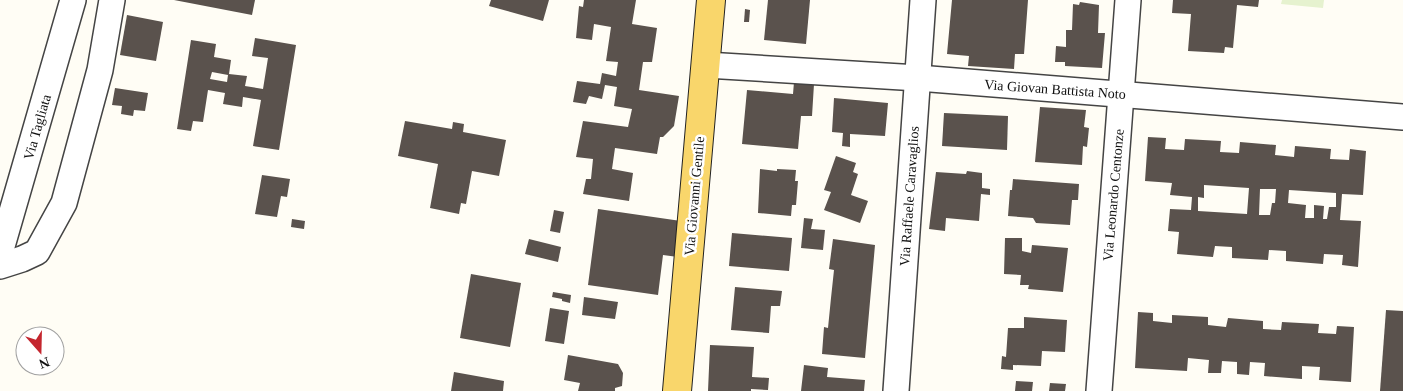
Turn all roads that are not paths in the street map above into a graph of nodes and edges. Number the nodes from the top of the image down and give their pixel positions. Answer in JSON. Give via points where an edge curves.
{"nodes":[{"id":1,"x":74,"y":0,"type":"edge"},
{"id":2,"x":112,"y":0,"type":"edge"},
{"id":3,"x":711,"y":0,"type":"edge"},
{"id":4,"x":923,"y":0,"type":"edge"},
{"id":5,"x":1128,"y":0,"type":"edge"},
{"id":6,"x":706,"y":65,"type":"junction"},
{"id":7,"x":918,"y":78,"type":"junction"},
{"id":8,"x":1121,"y":94,"type":"junction"},
{"id":9,"x":1403,"y":117,"type":"edge"},
{"id":10,"x":0,"y":253,"type":"edge"},
{"id":11,"x":0,"y":266,"type":"edge"},
{"id":12,"x":677,"y":391,"type":"edge"},
{"id":13,"x":896,"y":391,"type":"edge"},
{"id":14,"x":1099,"y":391,"type":"edge"}],
"edges":[{"from":1,"to":10,"type":"street","name":"Via Tagliata"},
{"from":2,"to":11,"type":"street","via":[[100,70],[64,203],[37,252]]},
{"from":3,"to":6,"type":"main road","name":"Via Giovanni Gentile"},
{"from":4,"to":7,"type":"street","name":"Via Raffaele Caravaglios"},
{"from":5,"to":8,"type":"street","name":"Via Leonardo Centonze"},
{"from":6,"to":7,"type":"street","name":"Via Giovan Battista Noto"},
{"from":6,"to":12,"type":"main road","name":"Via Giovanni Gentile"},
{"from":7,"to":8,"type":"street","name":"Via Giovan Battista Noto"},
{"from":7,"to":13,"type":"street","name":"Via Raffaele Caravaglios"},
{"from":8,"to":9,"type":"street","name":"Via Giovan Battista Noto"},
{"from":8,"to":14,"type":"street","name":"Via Leonardo Centonze"}]}
